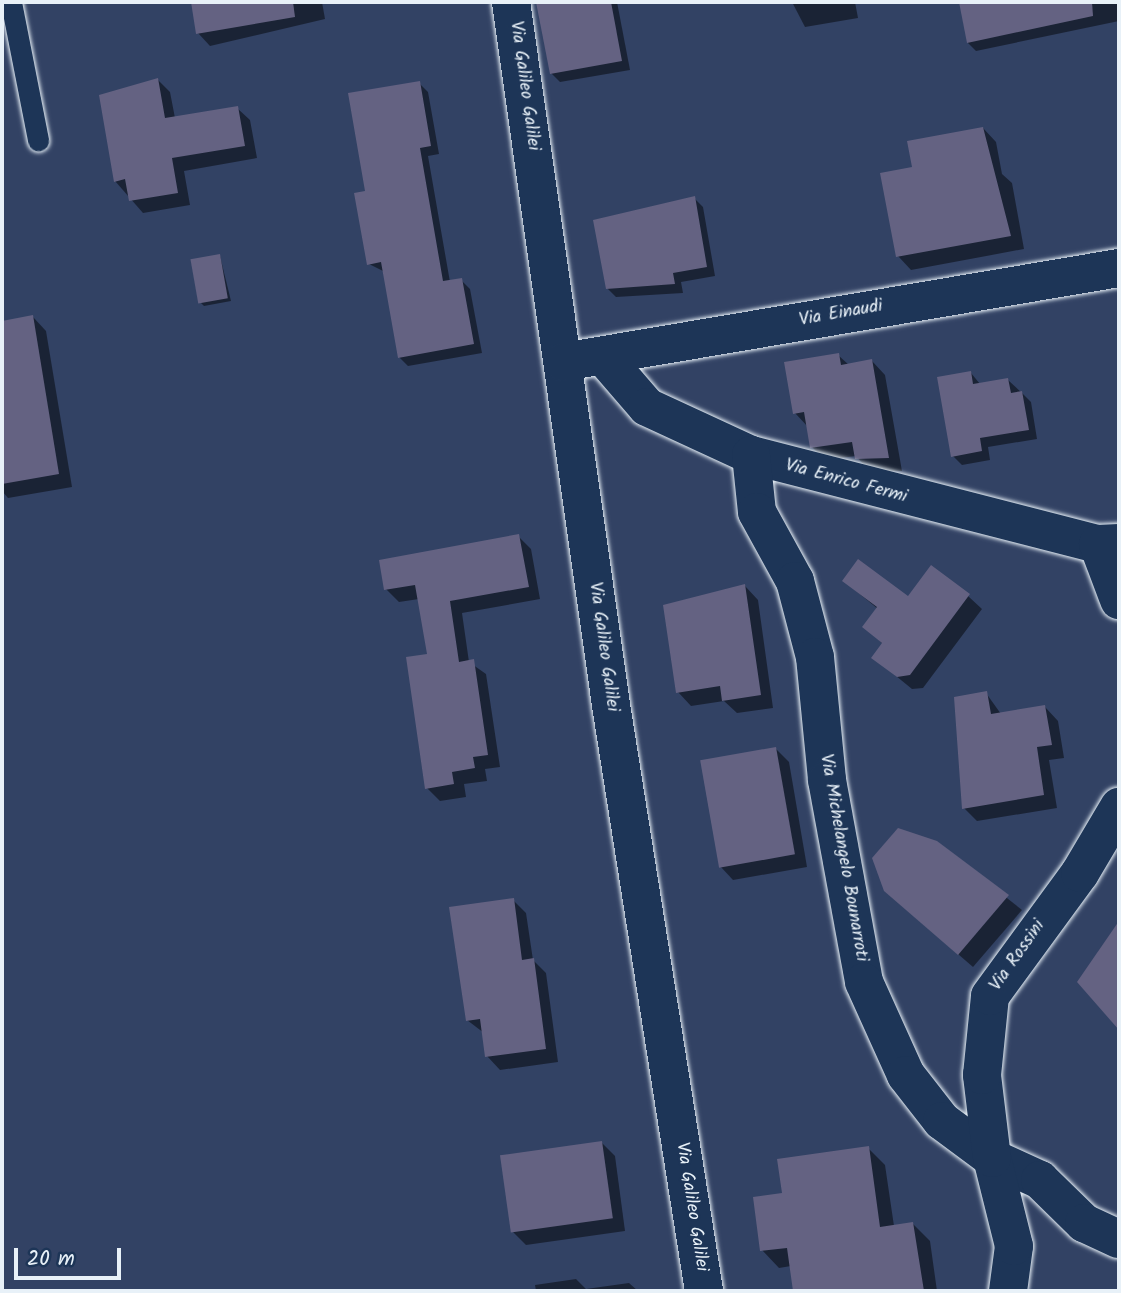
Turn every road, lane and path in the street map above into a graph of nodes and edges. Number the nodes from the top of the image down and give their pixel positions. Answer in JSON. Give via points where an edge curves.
{"nodes":[{"id":1,"x":11,"y":2,"type":"edge"},
{"id":2,"x":511,"y":2,"type":"edge"},
{"id":3,"x":38,"y":140,"type":"dead end"},
{"id":4,"x":1119,"y":268,"type":"edge"},
{"id":5,"x":603,"y":356,"type":"junction"},
{"id":6,"x":564,"y":362,"type":"junction"},
{"id":7,"x":751,"y":456,"type":"junction"},
{"id":8,"x":1109,"y":543,"type":"edge"},
{"id":9,"x":1119,"y":600,"type":"edge"},
{"id":10,"x":1119,"y":807,"type":"edge"},
{"id":11,"x":992,"y":1158,"type":"junction"},
{"id":12,"x":1119,"y":1239,"type":"edge"},
{"id":13,"x":704,"y":1291,"type":"edge"},
{"id":14,"x":1008,"y":1291,"type":"edge"}],
"edges":[{"from":1,"to":3,"type":"lane"},
{"from":2,"to":6,"type":"street","name":"Via Galileo Galilei"},
{"from":4,"to":5,"type":"street","name":"Via Einaudi"},
{"from":5,"to":6,"type":"street","name":"Via Einaudi"},
{"from":5,"to":7,"type":"street","name":"Via Enrico Fermi","via":[[647,407]]},
{"from":6,"to":13,"type":"street","name":"Via Galileo Galilei"},
{"from":7,"to":8,"type":"street","name":"Via Enrico Fermi"},
{"from":7,"to":11,"type":"street","name":"Via Michelangelo Bounarroti","via":[[757,513],[795,581],[815,657],[827,780],[864,982],[906,1075],[942,1121]]},
{"from":8,"to":9,"type":"street"},
{"from":10,"to":11,"type":"street","name":"Via Rossini","via":[[990,996],[982,1075]]},
{"from":11,"to":12,"type":"street","name":"Via Michelangelo Bounarroti","via":[[1040,1180],[1084,1223]]},
{"from":11,"to":14,"type":"street","name":"Via Rossini","via":[[1014,1246]]}]}
